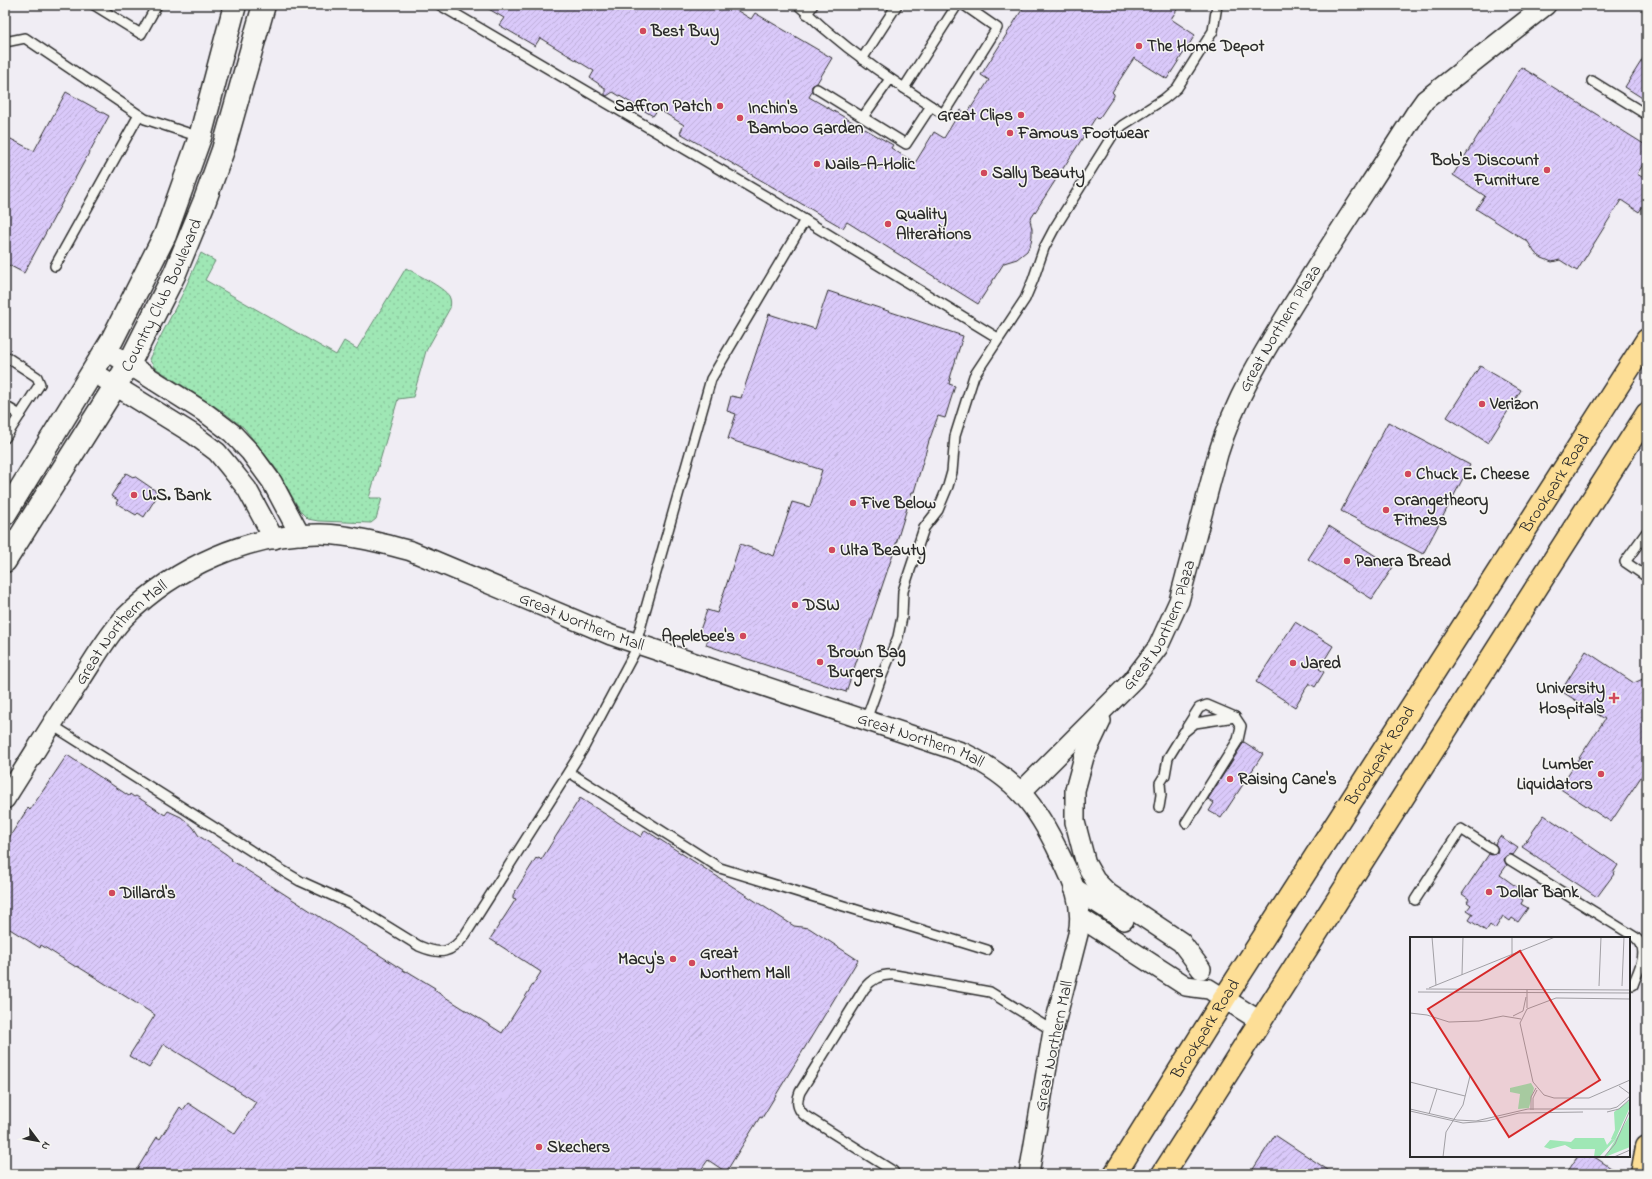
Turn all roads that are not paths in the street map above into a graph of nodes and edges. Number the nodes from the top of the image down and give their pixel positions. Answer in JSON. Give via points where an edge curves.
{"nodes":[{"id":1,"x":94,"y":5,"type":"edge"},
{"id":2,"x":157,"y":5,"type":"edge"},
{"id":3,"x":235,"y":5,"type":"edge"},
{"id":4,"x":264,"y":5,"type":"edge"},
{"id":5,"x":440,"y":5,"type":"edge"},
{"id":6,"x":798,"y":5,"type":"edge"},
{"id":7,"x":813,"y":5,"type":"edge"},
{"id":8,"x":897,"y":5,"type":"edge"},
{"id":9,"x":958,"y":5,"type":"edge"},
{"id":10,"x":964,"y":5,"type":"edge"},
{"id":11,"x":1217,"y":5,"type":"edge"},
{"id":12,"x":1546,"y":5,"type":"edge"},
{"id":13,"x":807,"y":14,"type":"junction"},
{"id":14,"x":5,"y":42,"type":"edge"},
{"id":15,"x":862,"y":59,"type":"junction"},
{"id":16,"x":890,"y":79,"type":"junction"},
{"id":17,"x":1592,"y":81,"type":"dead end"},
{"id":18,"x":904,"y":88,"type":"junction"},
{"id":19,"x":817,"y":89,"type":"dead end"},
{"id":20,"x":931,"y":106,"type":"junction"},
{"id":21,"x":139,"y":115,"type":"junction"},
{"id":22,"x":1647,"y":115,"type":"edge"},
{"id":23,"x":863,"y":117,"type":"junction"},
{"id":24,"x":200,"y":137,"type":"junction"},
{"id":25,"x":805,"y":220,"type":"junction"},
{"id":26,"x":55,"y":266,"type":"dead end"},
{"id":27,"x":998,"y":338,"type":"junction"},
{"id":28,"x":1647,"y":340,"type":"edge"},
{"id":29,"x":106,"y":350,"type":"junction"},
{"id":30,"x":5,"y":356,"type":"edge"},
{"id":31,"x":130,"y":364,"type":"junction"},
{"id":32,"x":93,"y":372,"type":"junction"},
{"id":33,"x":116,"y":386,"type":"junction"},
{"id":34,"x":5,"y":406,"type":"edge"},
{"id":35,"x":1647,"y":414,"type":"edge"},
{"id":36,"x":20,"y":415,"type":"junction"},
{"id":37,"x":5,"y":438,"type":"edge"},
{"id":38,"x":5,"y":514,"type":"edge"},
{"id":39,"x":1646,"y":533,"type":"dead end"},
{"id":40,"x":300,"y":535,"type":"junction"},
{"id":41,"x":274,"y":539,"type":"junction"},
{"id":42,"x":5,"y":561,"type":"edge"},
{"id":43,"x":1647,"y":577,"type":"edge"},
{"id":44,"x":637,"y":644,"type":"junction"},
{"id":45,"x":1107,"y":708,"type":"junction"},
{"id":46,"x":1235,"y":717,"type":"junction"},
{"id":47,"x":866,"y":720,"type":"junction"},
{"id":48,"x":52,"y":725,"type":"junction"},
{"id":49,"x":1184,"y":732,"type":"junction"},
{"id":50,"x":569,"y":772,"type":"junction"},
{"id":51,"x":10,"y":779,"type":"edge"},
{"id":52,"x":1021,"y":792,"type":"junction"},
{"id":53,"x":5,"y":799,"type":"edge"},
{"id":54,"x":1159,"y":807,"type":"dead end"},
{"id":55,"x":1186,"y":823,"type":"dead end"},
{"id":56,"x":1492,"y":849,"type":"dead end"},
{"id":57,"x":1510,"y":860,"type":"dead end"},
{"id":58,"x":1074,"y":888,"type":"junction"},
{"id":59,"x":1415,"y":900,"type":"dead end"},
{"id":60,"x":1081,"y":918,"type":"junction"},
{"id":61,"x":987,"y":950,"type":"dead end"},
{"id":62,"x":1201,"y":969,"type":"junction"},
{"id":63,"x":1633,"y":985,"type":"dead end"},
{"id":64,"x":1217,"y":994,"type":"junction"},
{"id":65,"x":1260,"y":1021,"type":"junction"},
{"id":66,"x":1053,"y":1032,"type":"junction"},
{"id":67,"x":1647,"y":1147,"type":"edge"},
{"id":68,"x":895,"y":1174,"type":"edge"},
{"id":69,"x":1029,"y":1174,"type":"edge"},
{"id":70,"x":1115,"y":1174,"type":"edge"},
{"id":71,"x":1163,"y":1174,"type":"edge"},
{"id":72,"x":1642,"y":1174,"type":"edge"}],
"edges":[{"from":1,"to":2,"type":"lane","via":[[141,34]]},
{"from":3,"to":24,"type":"street","name":"Country Club Boulevard"},
{"from":4,"to":31,"type":"street","name":"Country Club Boulevard","via":[[223,150],[205,200],[175,273]]},
{"from":5,"to":25,"type":"lane"},
{"from":6,"to":13,"type":"lane"},
{"from":7,"to":13,"type":"lane"},
{"from":8,"to":15,"type":"lane"},
{"from":9,"to":18,"type":"lane"},
{"from":10,"to":20,"type":"lane","via":[[997,28],[942,114]]},
{"from":11,"to":27,"type":"lane","via":[[1213,31],[1178,88],[1114,133],[1054,229],[1024,299]]},
{"from":12,"to":45,"type":"street","name":"Great Northern Plaza","via":[[1425,100],[1316,268],[1252,372],[1229,420],[1179,601],[1164,636],[1140,672]]},
{"from":13,"to":15,"type":"lane"},
{"from":14,"to":21,"type":"lane","via":[[25,38]]},
{"from":15,"to":16,"type":"lane"},
{"from":16,"to":18,"type":"lane"},
{"from":16,"to":23,"type":"lane"},
{"from":17,"to":22,"type":"lane"},
{"from":18,"to":20,"type":"lane"},
{"from":19,"to":23,"type":"lane"},
{"from":20,"to":23,"type":"lane","via":[[906,144]]},
{"from":21,"to":24,"type":"lane"},
{"from":21,"to":26,"type":"lane"},
{"from":24,"to":29,"type":"street","name":"Country Club Boulevard","via":[[165,234]]},
{"from":25,"to":27,"type":"lane"},
{"from":25,"to":44,"type":"lane","via":[[711,379]]},
{"from":27,"to":47,"type":"lane","via":[[973,381],[956,436],[948,486],[938,510],[924,528],[904,591],[898,638],[880,678]]},
{"from":28,"to":64,"type":"main road","name":"Brookpark Road"},
{"from":29,"to":31,"type":"street"},
{"from":29,"to":32,"type":"street","name":"Country Club Boulevard"},
{"from":30,"to":36,"type":"lane","via":[[37,376],[39,380],[40,384]]},
{"from":31,"to":33,"type":"street","name":"Country Club Boulevard"},
{"from":31,"to":40,"type":"street","via":[[207,414],[237,438],[272,482]]},
{"from":32,"to":33,"type":"street"},
{"from":32,"to":38,"type":"street","name":"Country Club Boulevard"},
{"from":33,"to":41,"type":"street","via":[[217,452],[247,489]]},
{"from":33,"to":42,"type":"street","name":"Country Club Boulevard"},
{"from":34,"to":36,"type":"lane"},
{"from":35,"to":65,"type":"main road"},
{"from":36,"to":37,"type":"lane"},
{"from":39,"to":43,"type":"lane","via":[[1625,562]]},
{"from":40,"to":41,"type":"street","name":"Great Northern Mall"},
{"from":40,"to":44,"type":"street","name":"Great Northern Mall","via":[[352,537],[410,551],[599,631]]},
{"from":41,"to":48,"type":"street","name":"Great Northern Mall","via":[[239,548],[206,561],[181,574],[146,599],[111,635]]},
{"from":44,"to":47,"type":"street","name":"Great Northern Mall"},
{"from":44,"to":50,"type":"lane"},
{"from":45,"to":52,"type":"street","name":"Great Northern Plaza"},
{"from":45,"to":62,"type":"street","name":"Great Northern Plaza","via":[[1078,775],[1074,809],[1076,829],[1086,864],[1102,888],[1182,942]]},
{"from":46,"to":49,"type":"lane","via":[[1195,723]]},
{"from":46,"to":49,"type":"lane","via":[[1207,705],[1199,708]]},
{"from":46,"to":55,"type":"lane","via":[[1241,726],[1238,740]]},
{"from":47,"to":52,"type":"street","name":"Great Northern Mall","via":[[964,753],[995,771]]},
{"from":48,"to":50,"type":"lane","via":[[288,874],[351,904],[419,946],[437,951],[454,947],[465,935]]},
{"from":48,"to":51,"type":"street","name":"Great Northern Mall"},
{"from":49,"to":54,"type":"lane","via":[[1168,758],[1165,775],[1160,783]]},
{"from":50,"to":61,"type":"lane","via":[[720,868]]},
{"from":51,"to":53,"type":"street","name":"Great Northern Mall"},
{"from":52,"to":58,"type":"street","name":"Great Northern Mall","via":[[1047,827]]},
{"from":56,"to":59,"type":"lane","via":[[1461,829]]},
{"from":57,"to":63,"type":"lane","via":[[1635,937],[1641,944],[1643,954]]},
{"from":58,"to":60,"type":"street","name":"Great Northern Mall"},
{"from":58,"to":62,"type":"street"},
{"from":60,"to":64,"type":"street","via":[[1186,986]]},
{"from":60,"to":66,"type":"street","name":"Great Northern Mall"},
{"from":62,"to":64,"type":"street"},
{"from":64,"to":65,"type":"street"},
{"from":64,"to":70,"type":"main road","name":"Brookpark Road"},
{"from":65,"to":71,"type":"main road"},
{"from":66,"to":68,"type":"lane","via":[[990,992],[895,975],[882,975],[871,981],[800,1092],[797,1102],[804,1115]]},
{"from":66,"to":69,"type":"street","name":"Great Northern Mall"},
{"from":67,"to":72,"type":"main road"}]}
